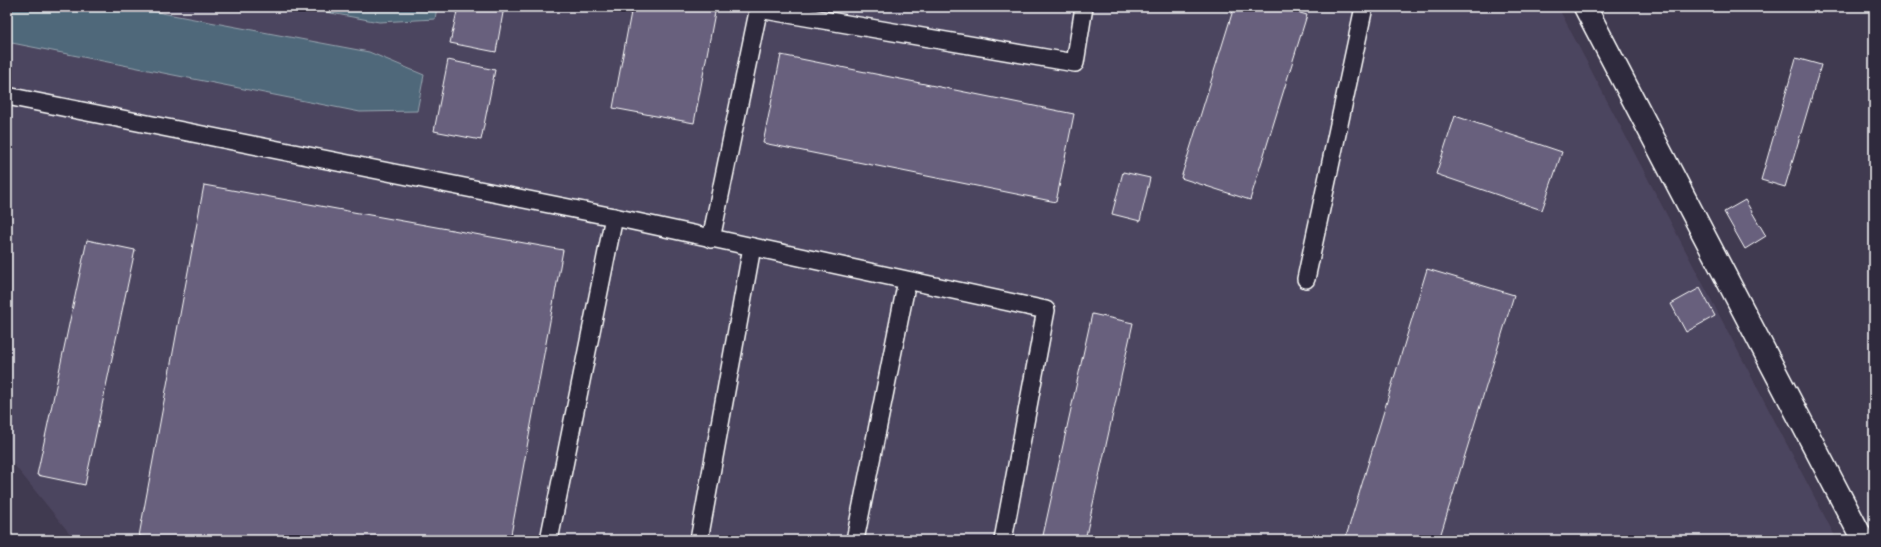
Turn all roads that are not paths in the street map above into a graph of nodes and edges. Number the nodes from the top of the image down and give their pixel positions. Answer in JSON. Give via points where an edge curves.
{"nodes":[{"id":1,"x":1084,"y":7,"type":"edge"},
{"id":2,"x":1364,"y":7,"type":"edge"},
{"id":3,"x":1585,"y":7,"type":"edge"},
{"id":4,"x":759,"y":8,"type":"edge"},
{"id":5,"x":7,"y":96,"type":"edge"},
{"id":6,"x":614,"y":217,"type":"junction"},
{"id":7,"x":711,"y":238,"type":"junction"},
{"id":8,"x":752,"y":248,"type":"junction"},
{"id":9,"x":1306,"y":279,"type":"dead end"},
{"id":10,"x":907,"y":281,"type":"junction"},
{"id":11,"x":549,"y":540,"type":"edge"},
{"id":12,"x":699,"y":540,"type":"edge"},
{"id":13,"x":855,"y":540,"type":"edge"},
{"id":14,"x":1003,"y":540,"type":"edge"},
{"id":15,"x":1863,"y":540,"type":"edge"}],
"edges":[{"from":1,"to":4,"type":"lane","via":[[1075,64]]},
{"from":2,"to":9,"type":"lane"},
{"from":3,"to":15,"type":"street"},
{"from":4,"to":7,"type":"lane"},
{"from":5,"to":6,"type":"lane"},
{"from":6,"to":7,"type":"lane"},
{"from":6,"to":11,"type":"lane"},
{"from":7,"to":8,"type":"lane"},
{"from":8,"to":10,"type":"lane"},
{"from":8,"to":12,"type":"lane"},
{"from":10,"to":13,"type":"lane"},
{"from":10,"to":14,"type":"lane","via":[[1046,310]]}]}
